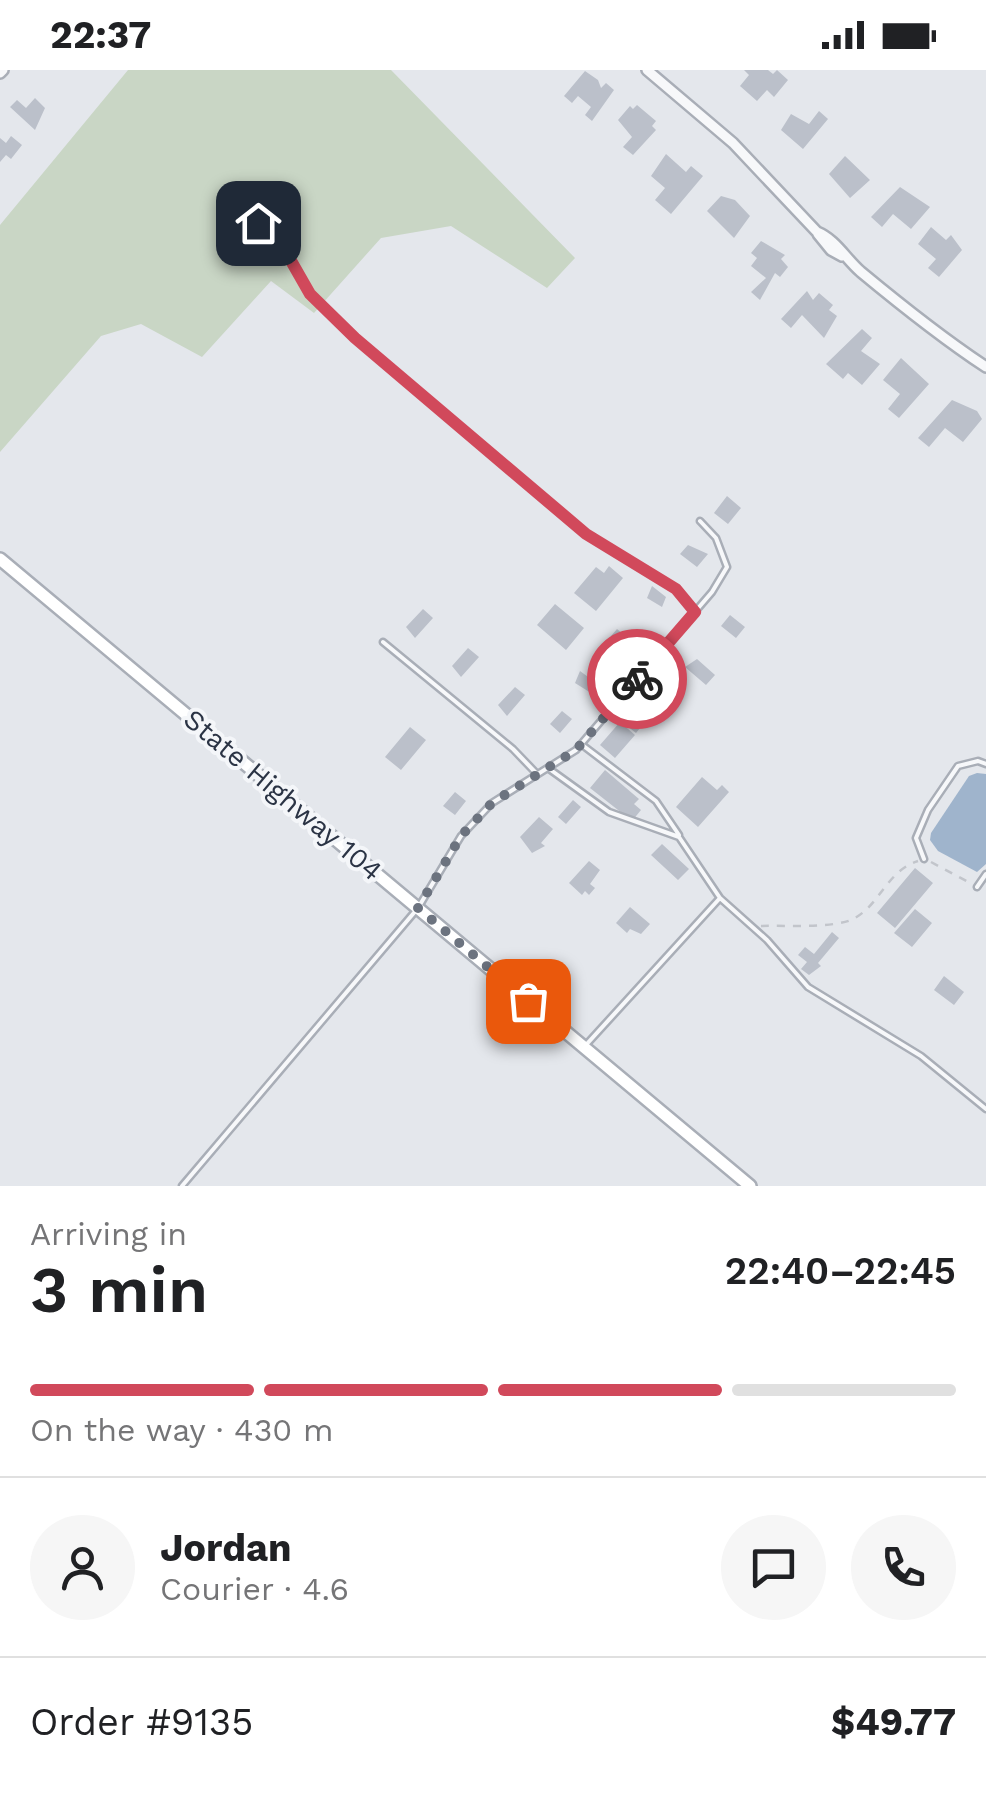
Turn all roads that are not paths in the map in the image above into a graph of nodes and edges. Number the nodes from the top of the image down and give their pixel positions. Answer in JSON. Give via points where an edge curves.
{"nodes":[{"id":1,"x":648,"y":70,"type":"edge"},
{"id":2,"x":258,"y":223,"type":"dead end"},
{"id":3,"x":986,"y":367,"type":"edge"},
{"id":4,"x":700,"y":520,"type":"dead end"},
{"id":5,"x":0,"y":558,"type":"edge"},
{"id":6,"x":695,"y":612,"type":"junction"},
{"id":7,"x":383,"y":642,"type":"dead end"},
{"id":8,"x":581,"y":744,"type":"junction"},
{"id":9,"x":986,"y":764,"type":"edge"},
{"id":10,"x":548,"y":768,"type":"junction"},
{"id":11,"x":537,"y":774,"type":"junction"},
{"id":12,"x":680,"y":837,"type":"junction"},
{"id":13,"x":924,"y":860,"type":"road end"},
{"id":14,"x":986,"y":874,"type":"edge"},
{"id":15,"x":977,"y":887,"type":"road end"},
{"id":16,"x":720,"y":898,"type":"junction"},
{"id":17,"x":418,"y":908,"type":"junction"},
{"id":18,"x":584,"y":1047,"type":"junction"},
{"id":19,"x":986,"y":1110,"type":"edge"},
{"id":20,"x":182,"y":1186,"type":"edge"},
{"id":21,"x":750,"y":1186,"type":"edge"}],
"edges":[{"from":1,"to":3,"type":"street","via":[[733,143],[816,232],[833,239],[842,256]]},
{"from":2,"to":6,"type":"lane","via":[[282,245],[310,294],[355,338],[586,534],[676,589]]},
{"from":4,"to":6,"type":"lane","via":[[727,567]]},
{"from":5,"to":17,"type":"main road","name":"State Highway 104"},
{"from":6,"to":8,"type":"lane"},
{"from":7,"to":11,"type":"lane"},
{"from":8,"to":10,"type":"lane"},
{"from":8,"to":12,"type":"lane","via":[[656,801]]},
{"from":9,"to":13,"type":"lane","via":[[958,766],[928,810],[916,838]]},
{"from":10,"to":11,"type":"lane"},
{"from":10,"to":12,"type":"lane","via":[[609,812]]},
{"from":11,"to":17,"type":"lane","via":[[492,803],[461,836]]},
{"from":12,"to":16,"type":"lane"},
{"from":14,"to":15,"type":"lane"},
{"from":16,"to":18,"type":"lane"},
{"from":16,"to":19,"type":"lane","via":[[808,988],[921,1056]]},
{"from":17,"to":18,"type":"main road","name":"State Highway 104"},
{"from":17,"to":20,"type":"lane"},
{"from":18,"to":21,"type":"main road","name":"State Highway 104"}]}
